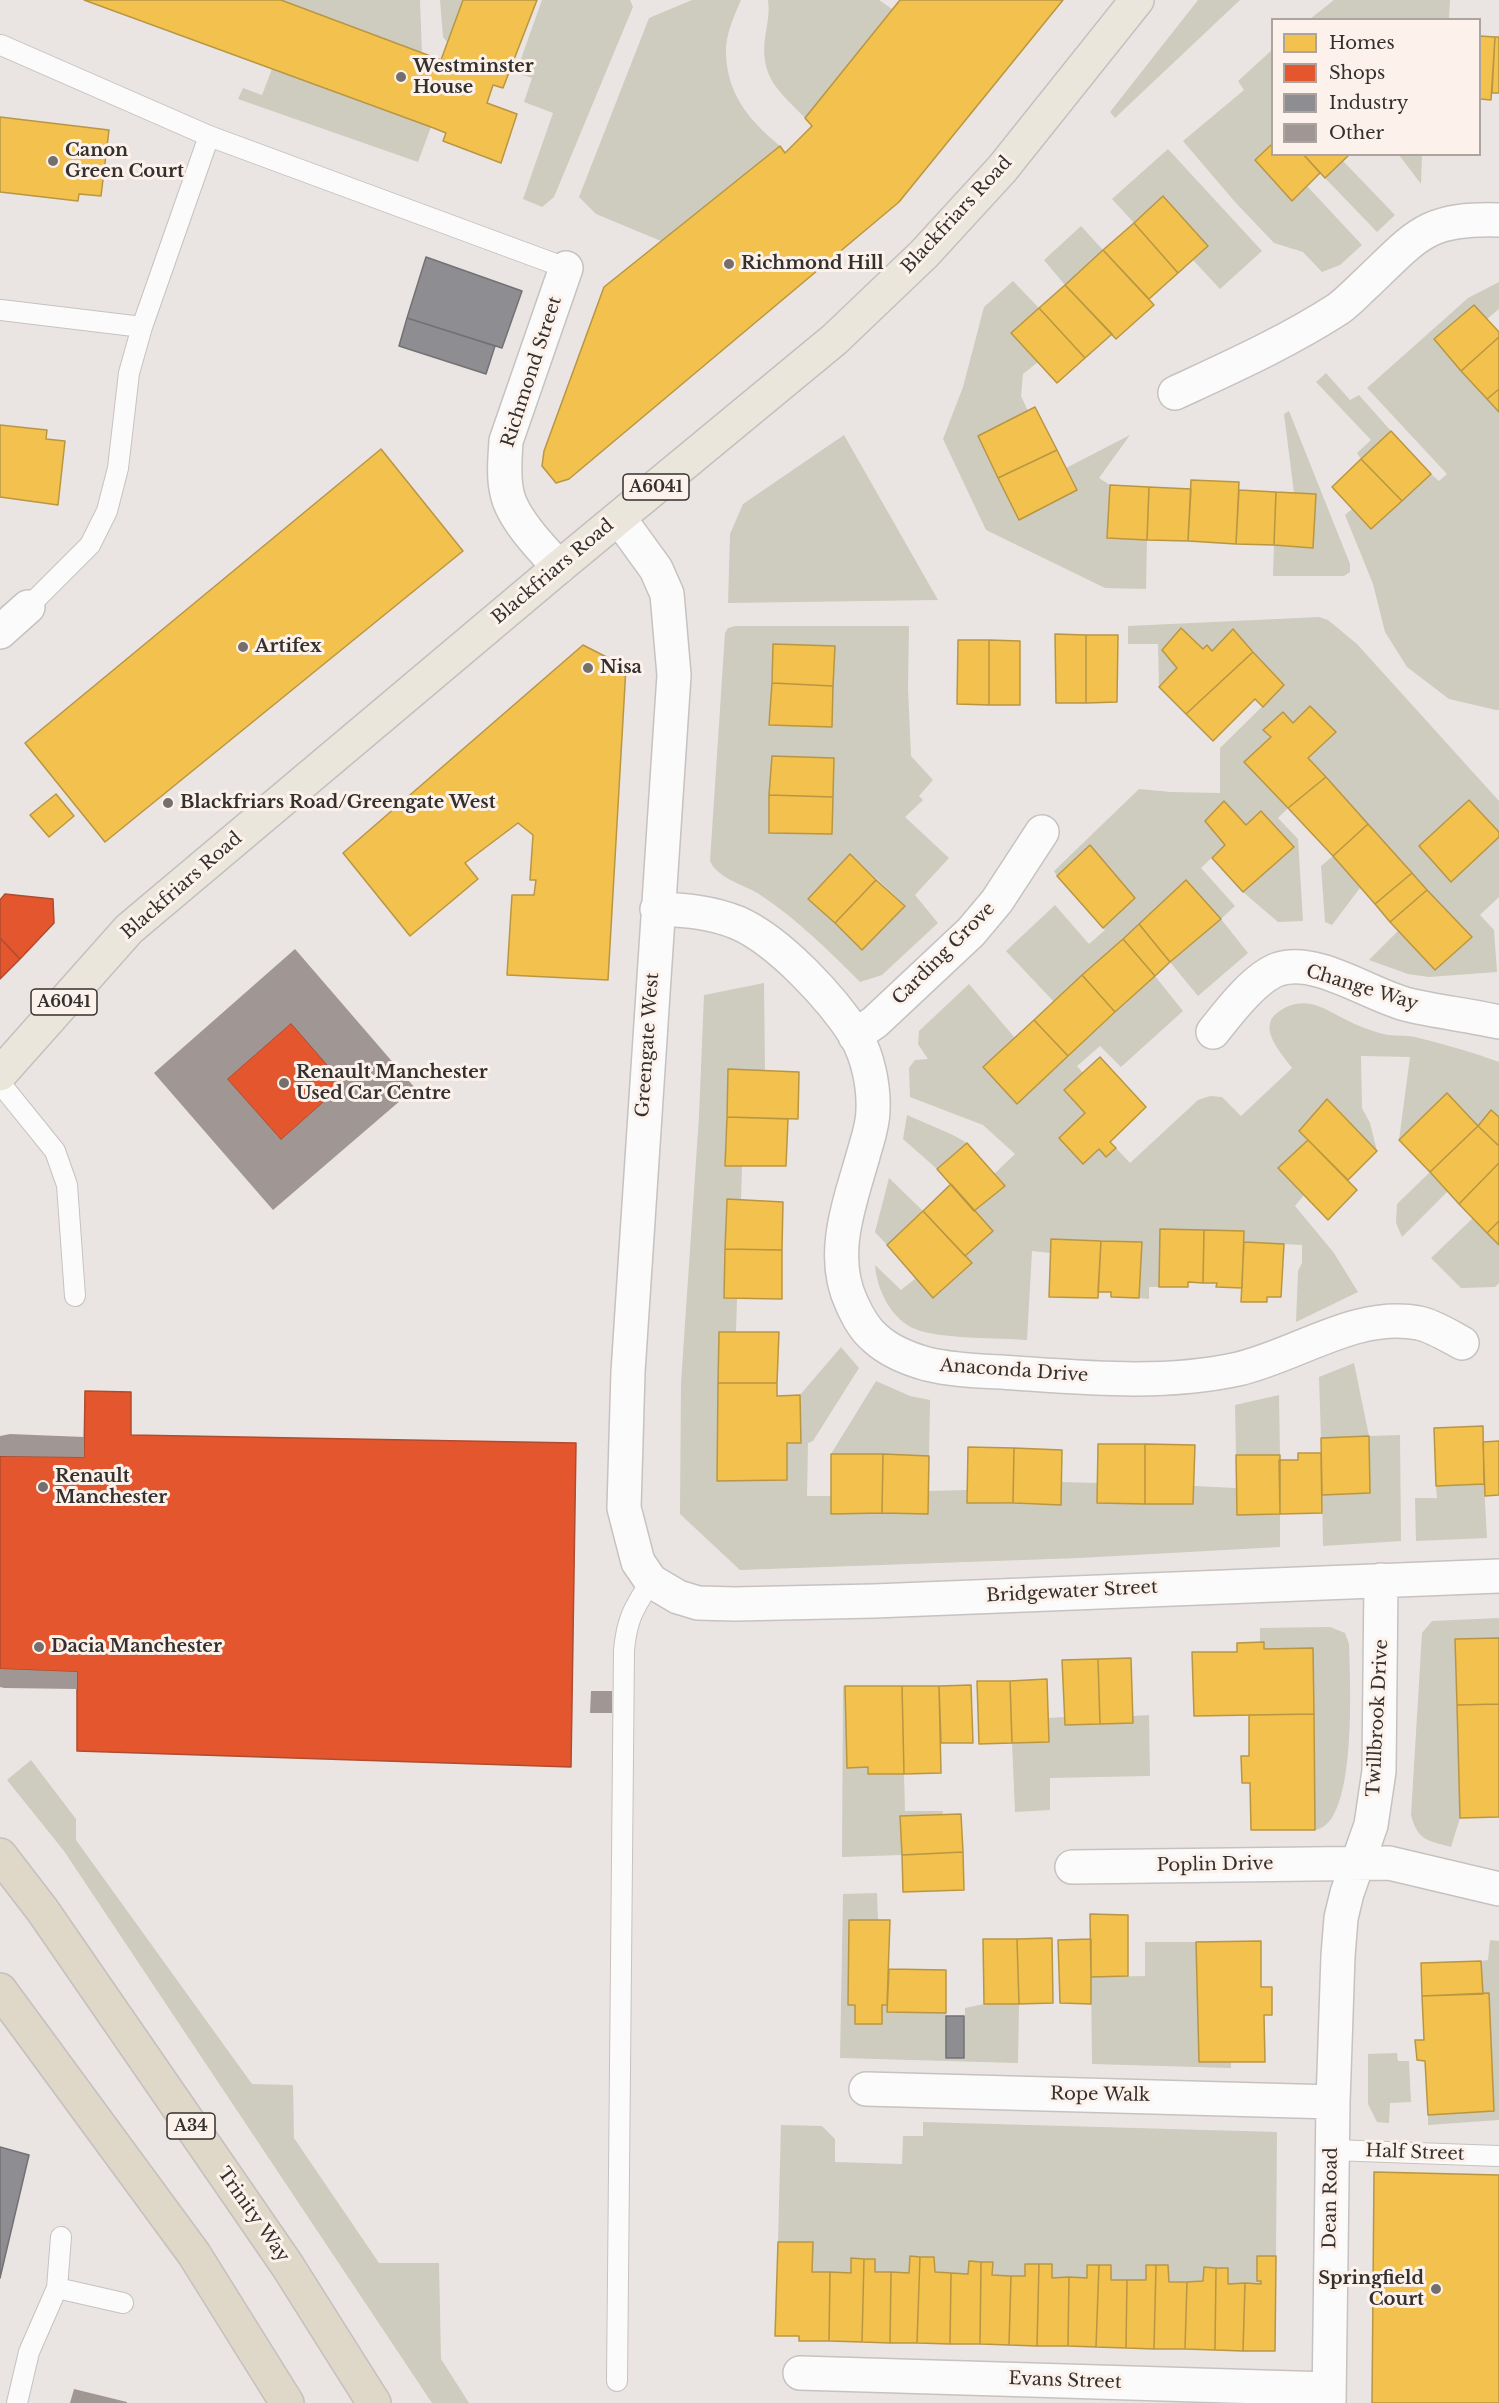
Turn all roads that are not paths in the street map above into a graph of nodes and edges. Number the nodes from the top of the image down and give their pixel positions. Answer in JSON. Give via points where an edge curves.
{"nodes":[{"id":1,"x":1137,"y":0,"type":"edge"},
{"id":2,"x":1,"y":45,"type":"edge"},
{"id":3,"x":209,"y":136,"type":"junction"},
{"id":4,"x":1499,"y":220,"type":"edge"},
{"id":5,"x":566,"y":268,"type":"joint"},
{"id":6,"x":1,"y":310,"type":"edge"},
{"id":7,"x":142,"y":327,"type":"junction"},
{"id":8,"x":1175,"y":393,"type":"dead end"},
{"id":9,"x":619,"y":518,"type":"junction"},
{"id":10,"x":559,"y":567,"type":"junction"},
{"id":11,"x":28,"y":607,"type":"joint"},
{"id":12,"x":0,"y":632,"type":"edge"},
{"id":13,"x":1042,"y":832,"type":"dead end"},
{"id":14,"x":657,"y":909,"type":"junction"},
{"id":15,"x":1499,"y":1022,"type":"edge"},
{"id":16,"x":1213,"y":1032,"type":"dead end"},
{"id":17,"x":855,"y":1036,"type":"junction"},
{"id":18,"x":0,"y":1074,"type":"edge"},
{"id":19,"x":0,"y":1083,"type":"edge"},
{"id":20,"x":75,"y":1296,"type":"dead end"},
{"id":21,"x":1462,"y":1342,"type":"dead end"},
{"id":22,"x":1499,"y":1576,"type":"edge"},
{"id":23,"x":1381,"y":1580,"type":"junction"},
{"id":24,"x":651,"y":1581,"type":"junction"},
{"id":25,"x":0,"y":1855,"type":"edge"},
{"id":26,"x":1358,"y":1863,"type":"junction"},
{"id":27,"x":1072,"y":1867,"type":"dead end"},
{"id":28,"x":1499,"y":1888,"type":"edge"},
{"id":29,"x":0,"y":1990,"type":"edge"},
{"id":30,"x":866,"y":2089,"type":"dead end"},
{"id":31,"x":1333,"y":2102,"type":"junction"},
{"id":32,"x":1332,"y":2150,"type":"junction"},
{"id":33,"x":1499,"y":2156,"type":"edge"},
{"id":34,"x":61,"y":2237,"type":"dead end"},
{"id":35,"x":57,"y":2288,"type":"junction"},
{"id":36,"x":123,"y":2303,"type":"dead end"},
{"id":37,"x":800,"y":2373,"type":"dead end"},
{"id":38,"x":617,"y":2380,"type":"dead end"},
{"id":39,"x":1329,"y":2396,"type":"edge"},
{"id":40,"x":17,"y":2403,"type":"edge"},
{"id":41,"x":287,"y":2403,"type":"edge"},
{"id":42,"x":374,"y":2403,"type":"edge"}],
"edges":[{"from":1,"to":9,"type":"main road","name":"Blackfriars Road","number":"A6041","via":[[1002,169],[924,254],[835,339]]},
{"from":2,"to":3,"type":"lane"},
{"from":3,"to":5,"type":"lane"},
{"from":3,"to":7,"type":"lane"},
{"from":4,"to":8,"type":"street","via":[[1466,220],[1428,229],[1340,308],[1264,352]]},
{"from":5,"to":10,"type":"street","name":"Richmond Street","via":[[506,441],[505,471],[507,496],[526,530]]},
{"from":6,"to":7,"type":"lane"},
{"from":7,"to":11,"type":"lane","via":[[129,373],[118,468],[107,511],[90,545]]},
{"from":9,"to":10,"type":"main road","name":"Blackfriars Road","number":"A6041"},
{"from":9,"to":14,"type":"street","name":"Greengate West","via":[[656,569],[667,594],[671,621],[674,675]]},
{"from":10,"to":18,"type":"main road","name":"Blackfriars Road","number":"A6041","via":[[129,929]]},
{"from":11,"to":12,"type":"street"},
{"from":13,"to":17,"type":"street","name":"Carding Grove","via":[[997,901],[971,932]]},
{"from":14,"to":17,"type":"street","name":"Anaconda Drive","via":[[688,910],[740,924],[807,975]]},
{"from":14,"to":24,"type":"street","name":"Greengate West","via":[[628,1372],[624,1508],[638,1562]]},
{"from":15,"to":16,"type":"street","name":"Change Way","via":[[1407,1005],[1311,968],[1288,968],[1278,970],[1246,992]]},
{"from":17,"to":21,"type":"street","name":"Anaconda Drive","via":[[868,1070],[873,1112],[845,1224],[841,1274],[862,1324],[889,1348],[929,1365],[978,1371],[1153,1378],[1238,1369],[1371,1322],[1421,1323]]},
{"from":19,"to":20,"type":"lane","via":[[55,1151],[67,1185]]},
{"from":22,"to":23,"type":"street","name":"Bridgewater Street"},
{"from":23,"to":24,"type":"street","name":"Bridgewater Street","via":[[735,1604],[698,1603]]},
{"from":23,"to":26,"type":"street","name":"Twillbrook Drive","via":[[1379,1771],[1371,1825]]},
{"from":24,"to":38,"type":"lane","via":[[626,1626],[624,1650]]},
{"from":25,"to":42,"type":"highway","name":"Trinity Way","number":"A34","via":[[274,2245]]},
{"from":26,"to":27,"type":"street","name":"Poplin Drive"},
{"from":26,"to":28,"type":"street","name":"Poplin Drive","via":[[1389,1863]]},
{"from":26,"to":31,"type":"street","name":"Twillbrook Drive","via":[[1341,1918]]},
{"from":29,"to":41,"type":"highway","via":[[194,2254]]},
{"from":30,"to":31,"type":"street","name":"Rope Walk"},
{"from":31,"to":32,"type":"street","name":"Dean Road"},
{"from":32,"to":33,"type":"lane","name":"Half Street"},
{"from":32,"to":39,"type":"street","name":"Dean Road"},
{"from":34,"to":35,"type":"lane"},
{"from":35,"to":36,"type":"lane"},
{"from":35,"to":40,"type":"lane","via":[[29,2352]]},
{"from":37,"to":39,"type":"street","name":"Evans Street"}]}
